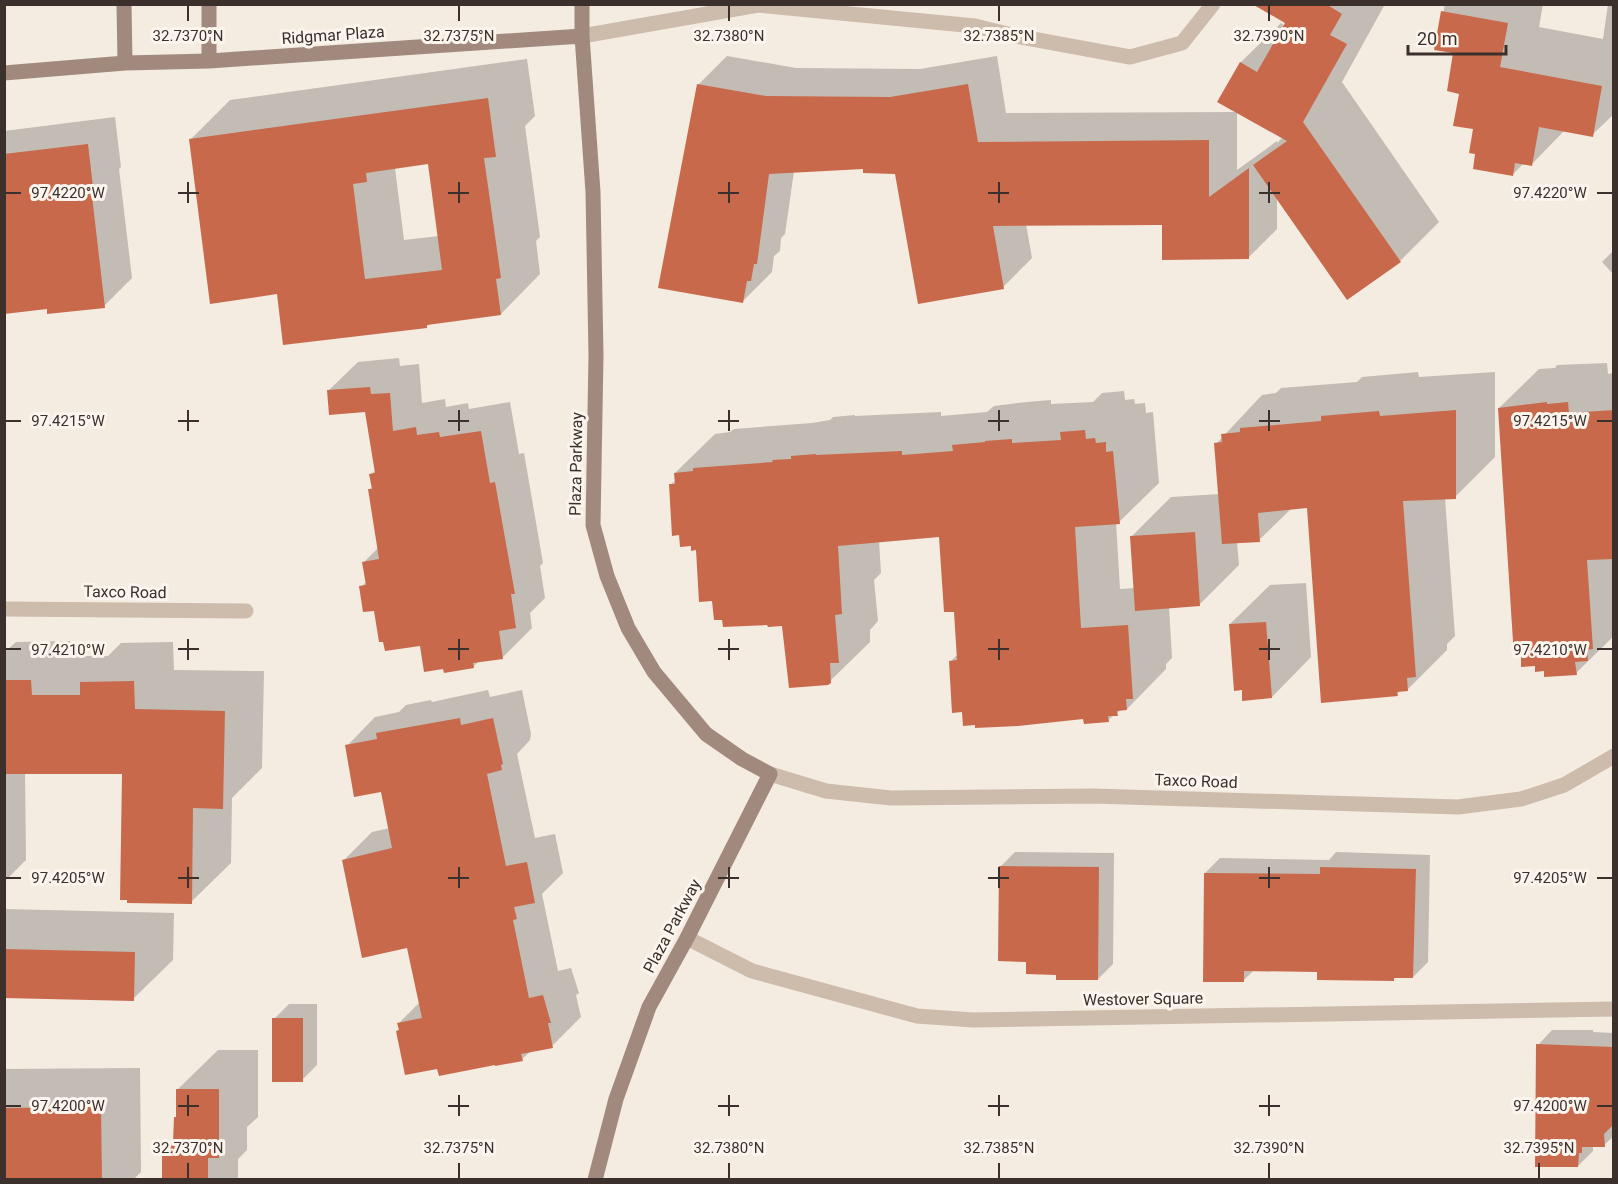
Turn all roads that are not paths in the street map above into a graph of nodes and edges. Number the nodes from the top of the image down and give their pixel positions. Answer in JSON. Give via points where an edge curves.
{"nodes":[{"id":1,"x":124,"y":4,"type":"edge"},
{"id":2,"x":209,"y":4,"type":"edge"},
{"id":3,"x":582,"y":4,"type":"edge"},
{"id":4,"x":1213,"y":4,"type":"edge"},
{"id":5,"x":582,"y":36,"type":"junction"},
{"id":6,"x":209,"y":61,"type":"junction"},
{"id":7,"x":125,"y":63,"type":"junction"},
{"id":8,"x":4,"y":73,"type":"edge"},
{"id":9,"x":4,"y":609,"type":"edge"},
{"id":10,"x":246,"y":611,"type":"dead end"},
{"id":11,"x":1614,"y":756,"type":"edge"},
{"id":12,"x":770,"y":774,"type":"junction"},
{"id":13,"x":687,"y":938,"type":"junction"},
{"id":14,"x":1614,"y":1009,"type":"edge"},
{"id":15,"x":595,"y":1179,"type":"edge"}],
"edges":[{"from":1,"to":7,"type":"street"},
{"from":2,"to":6,"type":"street"},
{"from":3,"to":5,"type":"street","name":"Plaza Parkway"},
{"from":4,"to":5,"type":"street","name":"Ridgmar Plaza","via":[[1182,43],[1130,57],[975,26],[758,5]]},
{"from":5,"to":6,"type":"street","name":"Ridgmar Plaza"},
{"from":5,"to":12,"type":"street","name":"Plaza Parkway","via":[[593,204],[596,355],[592,525],[628,628],[654,672],[706,734]]},
{"from":6,"to":7,"type":"street","name":"Ridgmar Plaza"},
{"from":7,"to":8,"type":"street","name":"Ridgmar Plaza"},
{"from":9,"to":10,"type":"street","name":"Taxco Road"},
{"from":11,"to":12,"type":"street","name":"Taxco Road","via":[[1564,785],[1532,796],[1458,807],[1094,796],[891,798],[826,791]]},
{"from":12,"to":13,"type":"street","name":"Plaza Parkway"},
{"from":13,"to":14,"type":"street","name":"Westover Square","via":[[752,971],[917,1016],[974,1020]]},
{"from":13,"to":15,"type":"street","name":"Plaza Parkway","via":[[649,1007],[616,1099]]}]}
